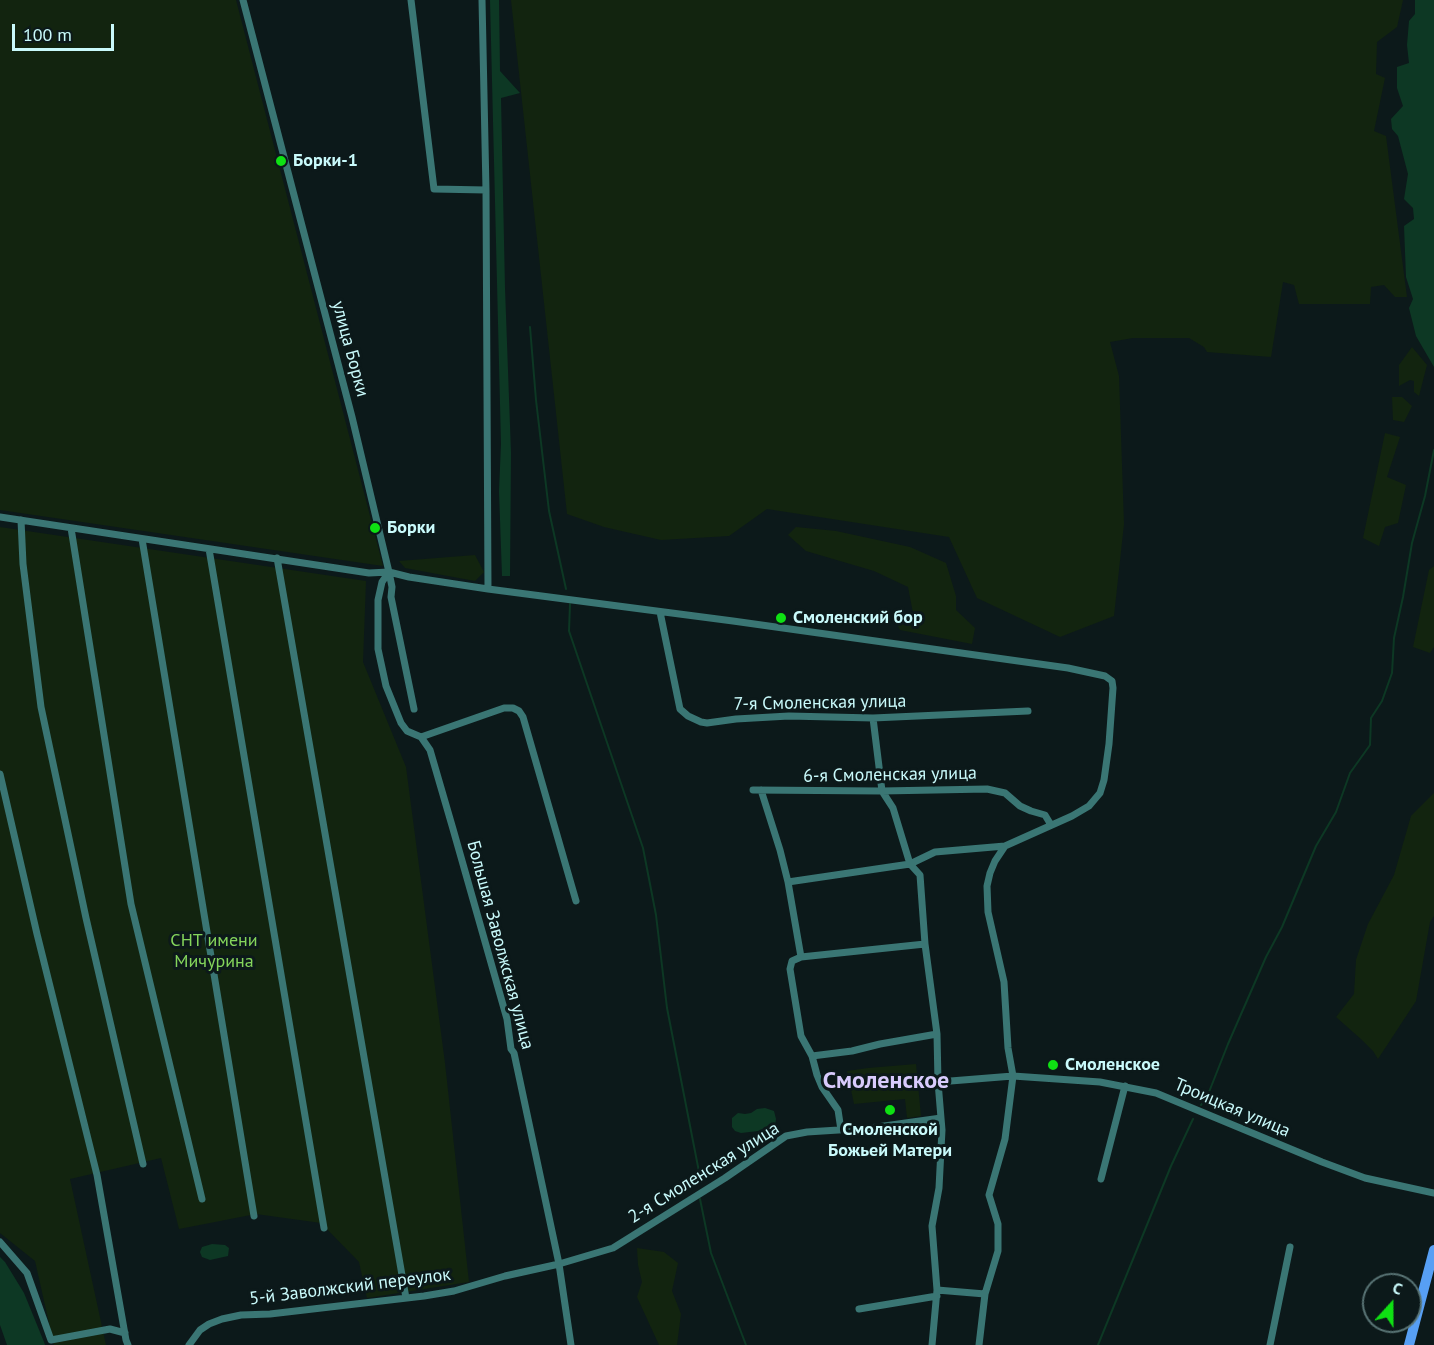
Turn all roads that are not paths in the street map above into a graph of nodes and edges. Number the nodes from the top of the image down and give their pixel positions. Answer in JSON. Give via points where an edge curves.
{"nodes":[{"id":1,"x":243,"y":0,"type":"edge"},
{"id":2,"x":411,"y":0,"type":"edge"},
{"id":3,"x":482,"y":0,"type":"edge"},
{"id":4,"x":486,"y":190,"type":"junction"},
{"id":5,"x":0,"y":517,"type":"edge"},
{"id":6,"x":21,"y":520,"type":"junction"},
{"id":7,"x":70,"y":528,"type":"junction"},
{"id":8,"x":142,"y":539,"type":"junction"},
{"id":9,"x":208,"y":549,"type":"junction"},
{"id":10,"x":277,"y":558,"type":"junction"},
{"id":11,"x":389,"y":572,"type":"junction"},
{"id":12,"x":489,"y":589,"type":"junction"},
{"id":13,"x":660,"y":612,"type":"junction"},
{"id":14,"x":414,"y":709,"type":"dead end"},
{"id":15,"x":1028,"y":711,"type":"dead end"},
{"id":16,"x":873,"y":718,"type":"junction"},
{"id":17,"x":421,"y":737,"type":"junction"},
{"id":18,"x":0,"y":774,"type":"edge"},
{"id":19,"x":753,"y":790,"type":"dead end"},
{"id":20,"x":761,"y":790,"type":"junction"},
{"id":21,"x":882,"y":791,"type":"junction"},
{"id":22,"x":1050,"y":825,"type":"junction"},
{"id":23,"x":1005,"y":846,"type":"junction"},
{"id":24,"x":910,"y":864,"type":"junction"},
{"id":25,"x":788,"y":882,"type":"junction"},
{"id":26,"x":576,"y":901,"type":"dead end"},
{"id":27,"x":925,"y":944,"type":"junction"},
{"id":28,"x":801,"y":957,"type":"junction"},
{"id":29,"x":937,"y":1034,"type":"junction"},
{"id":30,"x":812,"y":1056,"type":"junction"},
{"id":31,"x":1013,"y":1076,"type":"junction"},
{"id":32,"x":938,"y":1082,"type":"junction"},
{"id":33,"x":1125,"y":1086,"type":"junction"},
{"id":34,"x":941,"y":1118,"type":"junction"},
{"id":35,"x":841,"y":1130,"type":"junction"},
{"id":36,"x":143,"y":1164,"type":"dead end"},
{"id":37,"x":1101,"y":1179,"type":"dead end"},
{"id":38,"x":1434,"y":1193,"type":"edge"},
{"id":39,"x":202,"y":1199,"type":"dead end"},
{"id":40,"x":254,"y":1216,"type":"dead end"},
{"id":41,"x":324,"y":1228,"type":"dead end"},
{"id":42,"x":0,"y":1242,"type":"edge"},
{"id":43,"x":1290,"y":1247,"type":"dead end"},
{"id":44,"x":1434,"y":1250,"type":"edge"},
{"id":45,"x":559,"y":1264,"type":"junction"},
{"id":46,"x":937,"y":1293,"type":"junction"},
{"id":47,"x":985,"y":1294,"type":"junction"},
{"id":48,"x":406,"y":1298,"type":"junction"},
{"id":49,"x":859,"y":1309,"type":"dead end"},
{"id":50,"x":125,"y":1333,"type":"junction"},
{"id":51,"x":128,"y":1345,"type":"edge"},
{"id":52,"x":189,"y":1345,"type":"edge"},
{"id":53,"x":571,"y":1345,"type":"edge"},
{"id":54,"x":932,"y":1345,"type":"edge"},
{"id":55,"x":979,"y":1345,"type":"edge"},
{"id":56,"x":1270,"y":1345,"type":"edge"},
{"id":57,"x":1409,"y":1345,"type":"edge"}],
"edges":[{"from":1,"to":11,"type":"street","name":"улица Борки"},
{"from":2,"to":4,"type":"street","via":[[434,189]]},
{"from":3,"to":4,"type":"street"},
{"from":4,"to":12,"type":"street"},
{"from":5,"to":6,"type":"street"},
{"from":6,"to":7,"type":"street"},
{"from":6,"to":36,"type":"street","via":[[41,707]]},
{"from":7,"to":8,"type":"street"},
{"from":7,"to":39,"type":"street","via":[[131,904]]},
{"from":8,"to":9,"type":"street"},
{"from":8,"to":40,"type":"street"},
{"from":9,"to":10,"type":"street"},
{"from":9,"to":41,"type":"street"},
{"from":10,"to":11,"type":"street","via":[[369,573]]},
{"from":10,"to":48,"type":"street"},
{"from":11,"to":12,"type":"street"},
{"from":11,"to":14,"type":"street","name":"улица Борки"},
{"from":11,"to":17,"type":"street","name":"Большая Заволжская улица","via":[[378,600],[378,650],[386,686],[401,723],[407,731]]},
{"from":12,"to":13,"type":"street"},
{"from":13,"to":16,"type":"street","name":"7-я Смоленская улица","via":[[680,709],[688,716],[707,723],[789,716]]},
{"from":13,"to":22,"type":"street","via":[[1105,676],[1112,681],[1113,688],[1100,793],[1089,806]]},
{"from":15,"to":16,"type":"street","name":"7-я Смоленская улица"},
{"from":16,"to":21,"type":"street"},
{"from":17,"to":26,"type":"street","via":[[504,708],[519,711]]},
{"from":17,"to":45,"type":"street","name":"Большая Заволжская улица","via":[[430,750],[507,1019]]},
{"from":18,"to":50,"type":"street","via":[[97,1175]]},
{"from":19,"to":20,"type":"street","name":"6-я Смоленская улица"},
{"from":20,"to":21,"type":"street","name":"6-я Смоленская улица"},
{"from":20,"to":25,"type":"street"},
{"from":21,"to":22,"type":"street","name":"6-я Смоленская улица","via":[[987,789],[1005,793],[1020,806],[1045,814]]},
{"from":21,"to":24,"type":"street","via":[[892,808]]},
{"from":22,"to":23,"type":"street"},
{"from":23,"to":24,"type":"street","via":[[935,852]]},
{"from":23,"to":31,"type":"street","via":[[987,886],[988,912],[1004,982]]},
{"from":24,"to":25,"type":"street"},
{"from":24,"to":27,"type":"street","via":[[920,875]]},
{"from":25,"to":28,"type":"street"},
{"from":27,"to":28,"type":"street"},
{"from":27,"to":29,"type":"street"},
{"from":28,"to":30,"type":"street","via":[[792,962],[790,969],[801,1036]]},
{"from":29,"to":30,"type":"street"},
{"from":29,"to":32,"type":"street"},
{"from":30,"to":35,"type":"street","via":[[822,1087],[838,1110]]},
{"from":31,"to":32,"type":"street"},
{"from":31,"to":33,"type":"street","name":"Троицкая улица"},
{"from":31,"to":47,"type":"street","via":[[1005,1139],[989,1195],[998,1224],[998,1251]]},
{"from":32,"to":34,"type":"street"},
{"from":33,"to":37,"type":"street"},
{"from":33,"to":38,"type":"street","name":"Троицкая улица","via":[[1156,1093],[1365,1178]]},
{"from":34,"to":35,"type":"street","name":"2-я Смоленская улица"},
{"from":34,"to":46,"type":"street","via":[[940,1179],[933,1226]]},
{"from":35,"to":45,"type":"street","name":"2-я Смоленская улица","via":[[786,1136],[612,1248]]},
{"from":42,"to":50,"type":"street","via":[[27,1273],[51,1340],[110,1329]]},
{"from":43,"to":56,"type":"street"},
{"from":44,"to":57,"type":"main road"},
{"from":45,"to":48,"type":"street","name":"5-й Заволжский переулок","via":[[454,1291]]},
{"from":45,"to":53,"type":"street","name":"Большая Заволжская улица"},
{"from":46,"to":47,"type":"street"},
{"from":46,"to":49,"type":"street"},
{"from":46,"to":54,"type":"street"},
{"from":47,"to":55,"type":"street"},
{"from":48,"to":52,"type":"street","name":"5-й Заволжский переулок","via":[[222,1319],[200,1330]]},
{"from":50,"to":51,"type":"street"}]}
